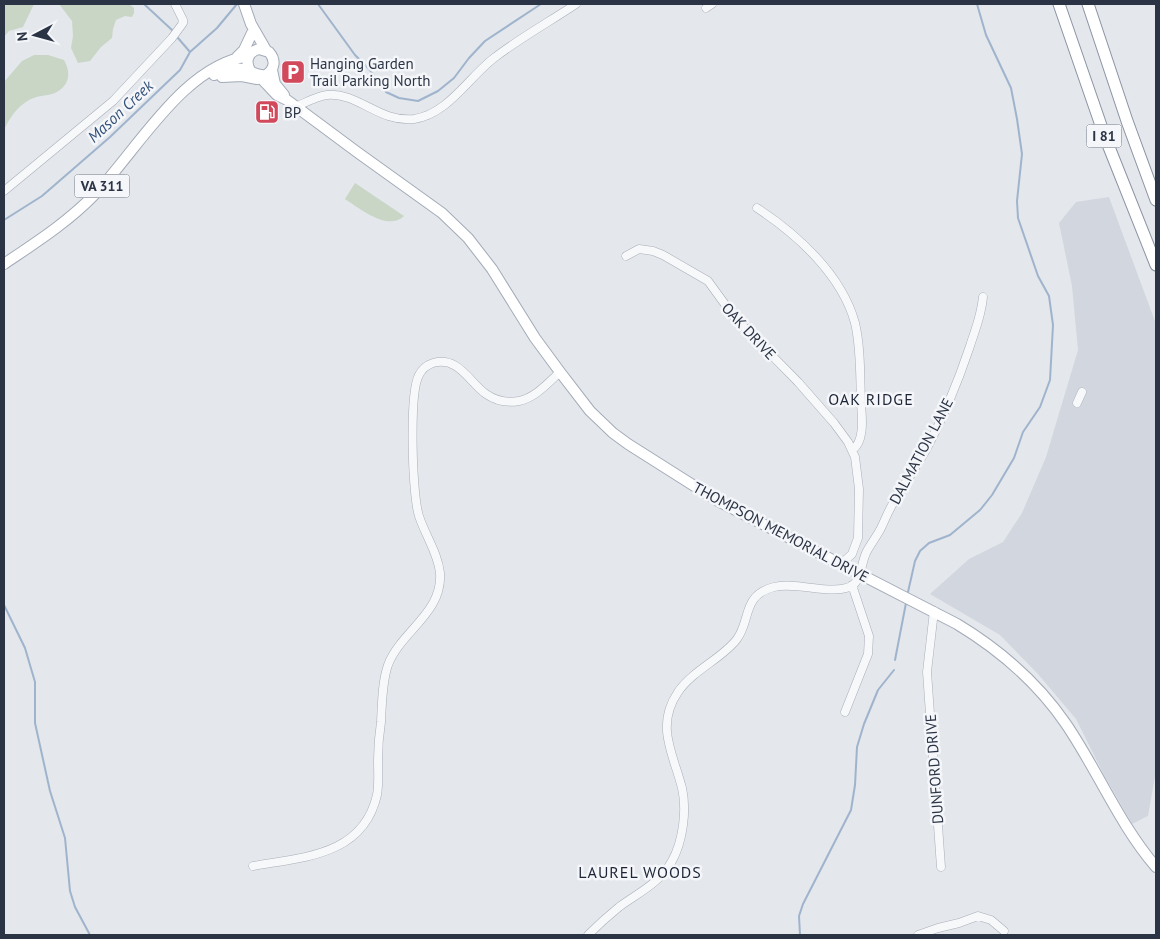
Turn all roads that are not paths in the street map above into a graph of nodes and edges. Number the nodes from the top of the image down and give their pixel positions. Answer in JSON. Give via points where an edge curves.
{"nodes":[{"id":1,"x":175,"y":4,"type":"edge"},
{"id":2,"x":244,"y":4,"type":"edge"},
{"id":3,"x":576,"y":4,"type":"edge"},
{"id":4,"x":1059,"y":4,"type":"edge"},
{"id":5,"x":1088,"y":4,"type":"edge"},
{"id":6,"x":251,"y":24,"type":"junction"},
{"id":7,"x":266,"y":50,"type":"junction"},
{"id":8,"x":251,"y":54,"type":"junction"},
{"id":9,"x":237,"y":57,"type":"junction"},
{"id":10,"x":272,"y":70,"type":"junction"},
{"id":11,"x":256,"y":75,"type":"junction"},
{"id":12,"x":185,"y":91,"type":"junction"},
{"id":13,"x":291,"y":103,"type":"junction"},
{"id":14,"x":4,"y":191,"type":"edge"},
{"id":15,"x":1156,"y":200,"type":"edge"},
{"id":16,"x":757,"y":208,"type":"dead end"},
{"id":17,"x":626,"y":256,"type":"dead end"},
{"id":18,"x":4,"y":264,"type":"edge"},
{"id":19,"x":1156,"y":265,"type":"edge"},
{"id":20,"x":983,"y":298,"type":"dead end"},
{"id":21,"x":560,"y":372,"type":"junction"},
{"id":22,"x":1082,"y":392,"type":"dead end"},
{"id":23,"x":1077,"y":404,"type":"dead end"},
{"id":24,"x":852,"y":450,"type":"junction"},
{"id":25,"x":841,"y":564,"type":"junction"},
{"id":26,"x":860,"y":573,"type":"junction"},
{"id":27,"x":852,"y":585,"type":"junction"},
{"id":28,"x":934,"y":611,"type":"junction"},
{"id":29,"x":845,"y":712,"type":"dead end"},
{"id":30,"x":253,"y":866,"type":"dead end"},
{"id":31,"x":941,"y":867,"type":"dead end"},
{"id":32,"x":1156,"y":867,"type":"edge"},
{"id":33,"x":1004,"y":931,"type":"dead end"},
{"id":34,"x":588,"y":935,"type":"edge"},
{"id":35,"x":918,"y":935,"type":"edge"}],
"edges":[{"from":1,"to":14,"type":"street","via":[[183,23],[172,38],[113,101]]},
{"from":2,"to":6,"type":"main road"},
{"from":3,"to":13,"type":"street","via":[[493,59],[448,102],[423,116],[407,119],[387,116],[339,95]]},
{"from":4,"to":19,"type":"highway","number":"I 81","via":[[1105,137]]},
{"from":5,"to":15,"type":"highway","number":"I 81"},
{"from":6,"to":7,"type":"main road"},
{"from":6,"to":8,"type":"main road"},
{"from":6,"to":9,"type":"main road","via":[[244,50]]},
{"from":7,"to":8,"type":"main road","via":[[259,49]]},
{"from":7,"to":10,"type":"main road","via":[[274,60]]},
{"from":8,"to":9,"type":"main road","number":"VA 311"},
{"from":8,"to":11,"type":"main road","via":[[247,65]]},
{"from":9,"to":12,"type":"main road","number":"VA 311","via":[[201,77]]},
{"from":10,"to":11,"type":"main road","via":[[266,75]]},
{"from":10,"to":13,"type":"main road","name":"THOMPSON MEMORIAL DRIVE","via":[[275,84]]},
{"from":11,"to":12,"type":"main road","number":"VA 311","via":[[254,79],[211,76]]},
{"from":11,"to":13,"type":"main road","name":"THOMPSON MEMORIAL DRIVE"},
{"from":12,"to":18,"type":"main road","number":"VA 311","via":[[156,119],[94,196]]},
{"from":13,"to":21,"type":"main road","name":"THOMPSON MEMORIAL DRIVE","via":[[456,224],[480,252]]},
{"from":16,"to":24,"type":"street","via":[[823,264],[850,310],[858,339],[862,414],[860,440]]},
{"from":17,"to":24,"type":"street","name":"OAK DRIVE","via":[[639,249],[653,251],[708,281],[734,318],[819,404]]},
{"from":20,"to":26,"type":"street","name":"DALMATION LANE","via":[[980,320],[946,408],[926,450],[867,551]]},
{"from":21,"to":25,"type":"main road","name":"THOMPSON MEMORIAL DRIVE","via":[[600,420],[628,444],[718,501]]},
{"from":21,"to":30,"type":"street","via":[[525,400],[510,402],[486,394],[453,364],[435,362],[420,373],[415,384],[413,489],[440,578],[430,610],[401,642],[386,672],[375,800],[359,829],[335,848],[318,855]]},
{"from":22,"to":23,"type":"street"},
{"from":24,"to":25,"type":"street","name":"OAK DRIVE","via":[[857,464],[860,530],[856,548]]},
{"from":25,"to":26,"type":"main road","name":"THOMPSON MEMORIAL DRIVE"},
{"from":26,"to":27,"type":"street","name":"DALMATION LANE"},
{"from":26,"to":28,"type":"main road","name":"THOMPSON MEMORIAL DRIVE"},
{"from":27,"to":29,"type":"street","via":[[870,647]]},
{"from":27,"to":34,"type":"street","via":[[837,589],[784,585],[761,593],[751,603],[736,641],[679,691],[669,709],[667,722],[668,743],[684,796],[676,853],[658,879],[604,918]]},
{"from":28,"to":31,"type":"street","name":"DUNFORD DRIVE","via":[[927,672]]},
{"from":28,"to":32,"type":"main road","name":"THOMPSON MEMORIAL DRIVE","via":[[990,645],[1046,698],[1067,725],[1128,829]]},
{"from":33,"to":35,"type":"street","via":[[991,920],[978,916]]}]}
